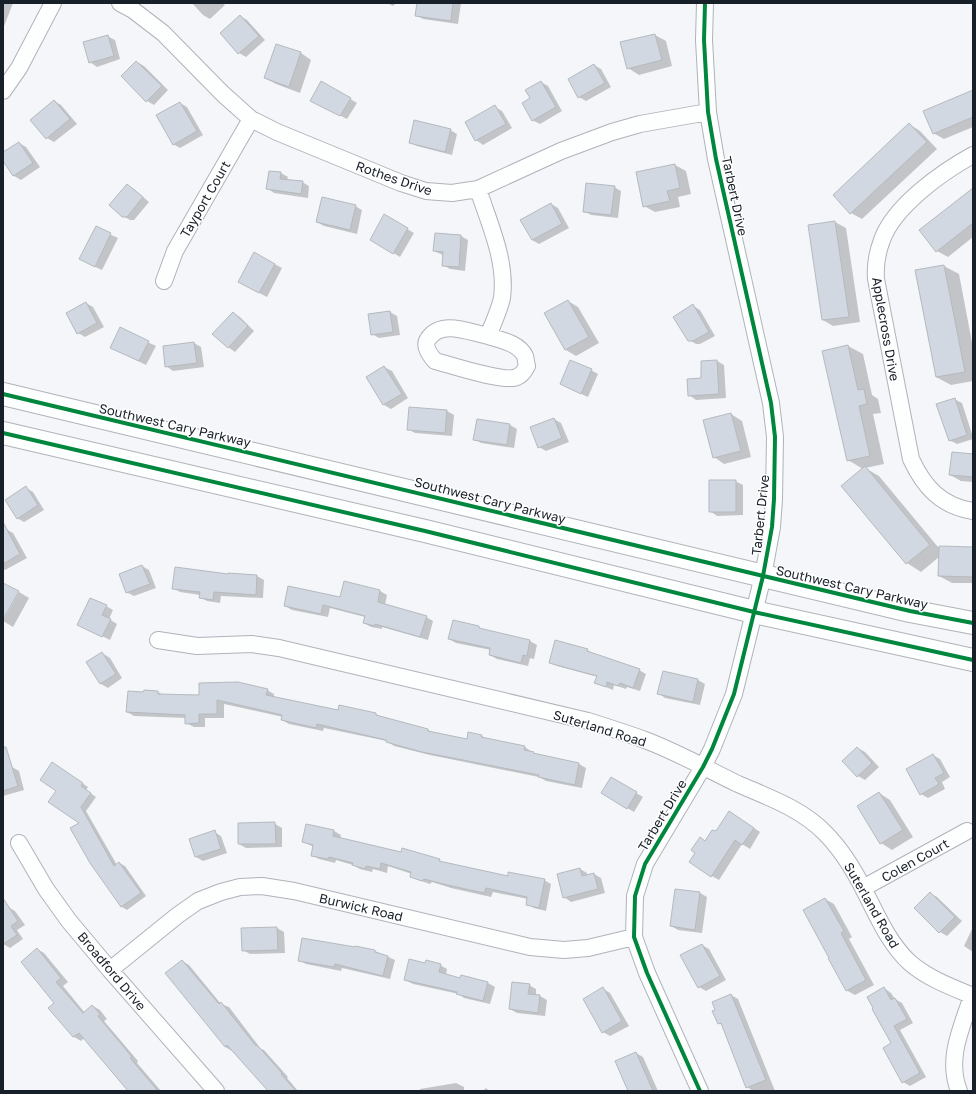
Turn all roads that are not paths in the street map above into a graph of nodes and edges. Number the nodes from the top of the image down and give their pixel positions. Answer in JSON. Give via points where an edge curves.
{"nodes":[{"id":1,"x":53,"y":3,"type":"edge"},
{"id":2,"x":120,"y":3,"type":"edge"},
{"id":3,"x":705,"y":3,"type":"edge"},
{"id":4,"x":3,"y":91,"type":"edge"},
{"id":5,"x":708,"y":112,"type":"junction"},
{"id":6,"x":251,"y":119,"type":"junction"},
{"id":7,"x":973,"y":155,"type":"edge"},
{"id":8,"x":478,"y":189,"type":"junction"},
{"id":9,"x":164,"y":281,"type":"dead end"},
{"id":10,"x":488,"y":336,"type":"junction"},
{"id":11,"x":3,"y":394,"type":"edge"},
{"id":12,"x":3,"y":433,"type":"edge"},
{"id":13,"x":973,"y":511,"type":"edge"},
{"id":14,"x":763,"y":576,"type":"junction"},
{"id":15,"x":754,"y":612,"type":"junction"},
{"id":16,"x":973,"y":623,"type":"edge"},
{"id":17,"x":158,"y":640,"type":"dead end"},
{"id":18,"x":973,"y":660,"type":"edge"},
{"id":19,"x":703,"y":767,"type":"junction"},
{"id":20,"x":967,"y":831,"type":"dead end"},
{"id":21,"x":19,"y":843,"type":"dead end"},
{"id":22,"x":864,"y":888,"type":"junction"},
{"id":23,"x":634,"y":938,"type":"junction"},
{"id":24,"x":110,"y":970,"type":"junction"},
{"id":25,"x":973,"y":996,"type":"edge"},
{"id":26,"x":216,"y":1091,"type":"edge"},
{"id":27,"x":700,"y":1091,"type":"edge"},
{"id":28,"x":959,"y":1091,"type":"edge"}],
"edges":[{"from":1,"to":4,"type":"street","via":[[19,68]]},
{"from":2,"to":6,"type":"street","name":"Rothes Drive","via":[[163,33]]},
{"from":3,"to":5,"type":"street","name":"Tarbert Drive","via":[[704,40]]},
{"from":5,"to":8,"type":"street","name":"Rothes Drive","via":[[640,124],[612,132],[567,148]]},
{"from":5,"to":14,"type":"street","name":"Tarbert Drive","via":[[716,159],[771,403],[775,437],[774,499]]},
{"from":6,"to":8,"type":"street","name":"Rothes Drive","via":[[277,132],[426,191],[452,193]]},
{"from":6,"to":9,"type":"street","name":"Tayport Court","via":[[175,251]]},
{"from":7,"to":13,"type":"street","name":"Applecross Drive","via":[[946,171],[897,215],[882,239],[875,268],[911,459],[917,472],[934,493],[953,506]]},
{"from":8,"to":10,"type":"street","via":[[495,242],[502,277],[501,299]]},
{"from":10,"to":10,"type":"street","via":[[518,348],[525,356],[527,366],[518,377],[495,377],[435,361],[426,348],[426,341],[440,328]]},
{"from":11,"to":14,"type":"main road","name":"Southwest Cary Parkway"},
{"from":12,"to":15,"type":"main road","via":[[425,531]]},
{"from":14,"to":15,"type":"street","name":"Tarbert Drive"},
{"from":14,"to":16,"type":"main road","name":"Southwest Cary Parkway","via":[[910,611]]},
{"from":15,"to":18,"type":"main road"},
{"from":15,"to":19,"type":"street","name":"Tarbert Drive","via":[[734,694]]},
{"from":17,"to":19,"type":"street","name":"Suterland Road","via":[[197,646],[252,644],[279,648],[588,721],[646,740]]},
{"from":19,"to":22,"type":"street","name":"Suterland Road","via":[[787,806],[815,824],[841,852]]},
{"from":19,"to":23,"type":"street","name":"Tarbert Drive","via":[[645,864],[635,896]]},
{"from":20,"to":22,"type":"street","name":"Colen Court"},
{"from":21,"to":24,"type":"street","name":"Broadford Drive","via":[[46,889]]},
{"from":22,"to":25,"type":"street","name":"Suterland Road","via":[[895,946],[910,962],[930,977]]},
{"from":23,"to":24,"type":"street","name":"Burwick Road","via":[[588,948],[564,950],[530,947],[294,891],[262,886],[221,892],[198,901]]},
{"from":23,"to":27,"type":"street","name":"Tarbert Drive"},
{"from":24,"to":26,"type":"street","name":"Broadford Drive"},
{"from":25,"to":28,"type":"street","via":[[954,1052],[954,1075]]}]}
